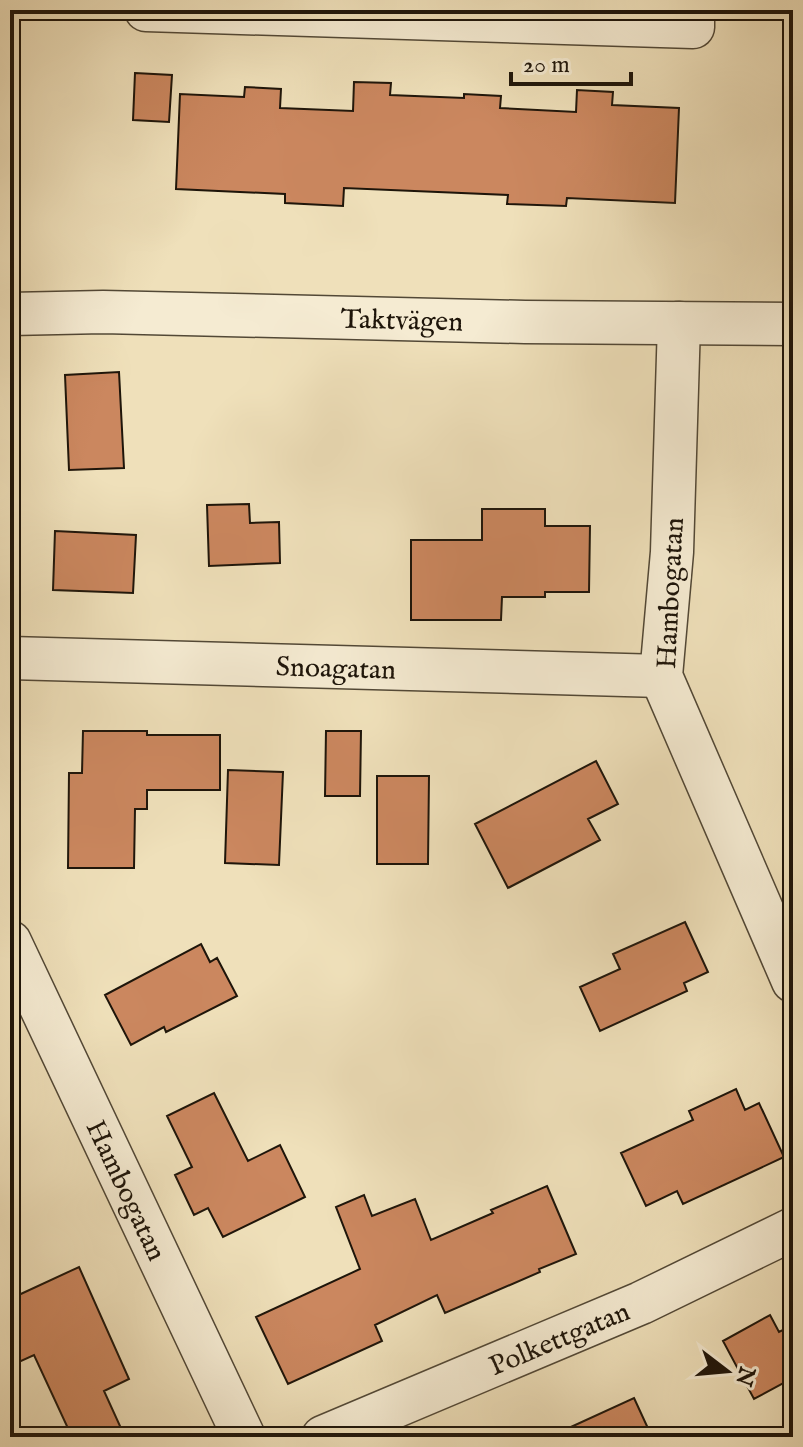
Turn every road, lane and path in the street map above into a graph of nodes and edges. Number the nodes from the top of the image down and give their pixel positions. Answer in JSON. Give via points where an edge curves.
{"nodes":[{"id":1,"x":146,"y":10,"type":"edge"},
{"id":2,"x":693,"y":10,"type":"edge"},
{"id":3,"x":10,"y":314,"type":"edge"},
{"id":4,"x":679,"y":323,"type":"junction"},
{"id":5,"x":793,"y":324,"type":"edge"},
{"id":6,"x":10,"y":658,"type":"edge"},
{"id":7,"x":661,"y":676,"type":"junction"},
{"id":8,"x":10,"y":942,"type":"edge"},
{"id":9,"x":793,"y":981,"type":"edge"},
{"id":10,"x":793,"y":1229,"type":"edge"},
{"id":11,"x":244,"y":1437,"type":"edge"},
{"id":12,"x":323,"y":1437,"type":"edge"}],
"edges":[{"from":1,"to":2,"type":"street","via":[[693,27]]},
{"from":3,"to":4,"type":"street","name":"Taktvägen"},
{"from":4,"to":5,"type":"street","name":"Taktvägen"},
{"from":4,"to":7,"type":"street","name":"Hambogatan","via":[[672,552]]},
{"from":6,"to":7,"type":"street","name":"Snoagatan"},
{"from":7,"to":9,"type":"street","name":"Hambogatan"},
{"from":8,"to":11,"type":"street","name":"Hambogatan"},
{"from":10,"to":12,"type":"street","name":"Polkettgatan","via":[[641,1303]]}]}
